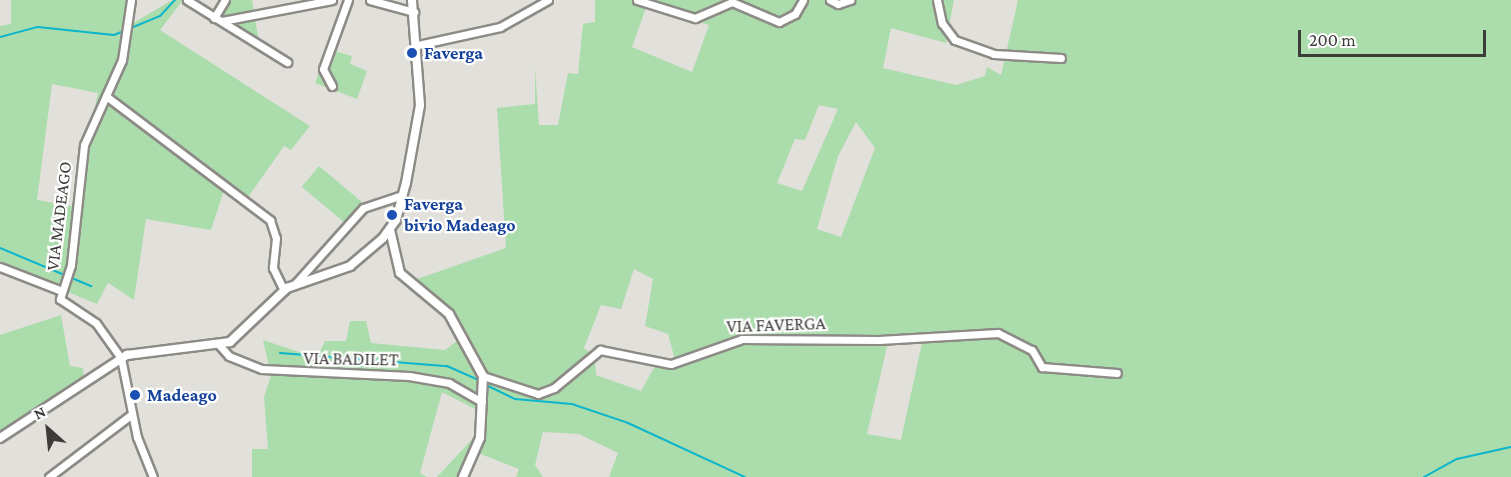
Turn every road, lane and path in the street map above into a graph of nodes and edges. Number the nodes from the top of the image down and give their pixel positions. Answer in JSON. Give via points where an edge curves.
{"nodes":[{"id":1,"x":131,"y":0,"type":"edge"},
{"id":2,"x":187,"y":0,"type":"edge"},
{"id":3,"x":225,"y":0,"type":"edge"},
{"id":4,"x":332,"y":0,"type":"edge"},
{"id":5,"x":348,"y":0,"type":"edge"},
{"id":6,"x":370,"y":0,"type":"edge"},
{"id":7,"x":412,"y":0,"type":"edge"},
{"id":8,"x":548,"y":0,"type":"edge"},
{"id":9,"x":637,"y":0,"type":"edge"},
{"id":10,"x":803,"y":0,"type":"edge"},
{"id":11,"x":830,"y":0,"type":"edge"},
{"id":12,"x":850,"y":0,"type":"edge"},
{"id":13,"x":937,"y":0,"type":"edge"},
{"id":14,"x":414,"y":12,"type":"junction"},
{"id":15,"x":218,"y":19,"type":"junction"},
{"id":16,"x":418,"y":45,"type":"junction"},
{"id":17,"x":1060,"y":58,"type":"dead end"},
{"id":18,"x":286,"y":62,"type":"dead end"},
{"id":19,"x":332,"y":86,"type":"dead end"},
{"id":20,"x":106,"y":96,"type":"junction"},
{"id":21,"x":402,"y":195,"type":"junction"},
{"id":22,"x":390,"y":230,"type":"junction"},
{"id":23,"x":0,"y":267,"type":"edge"},
{"id":24,"x":294,"y":285,"type":"junction"},
{"id":25,"x":62,"y":291,"type":"junction"},
{"id":26,"x":284,"y":291,"type":"junction"},
{"id":27,"x":220,"y":346,"type":"junction"},
{"id":28,"x":121,"y":358,"type":"junction"},
{"id":29,"x":1117,"y":373,"type":"dead end"},
{"id":30,"x":483,"y":376,"type":"junction"},
{"id":31,"x":482,"y":402,"type":"junction"},
{"id":32,"x":132,"y":414,"type":"junction"},
{"id":33,"x":0,"y":438,"type":"edge"},
{"id":34,"x":49,"y":477,"type":"edge"},
{"id":35,"x":153,"y":477,"type":"edge"},
{"id":36,"x":463,"y":477,"type":"edge"}],
"edges":[{"from":1,"to":20,"type":"street","name":"VIA MADEAGO","via":[[122,60]]},
{"from":2,"to":15,"type":"street"},
{"from":3,"to":15,"type":"street"},
{"from":4,"to":15,"type":"street"},
{"from":5,"to":19,"type":"street","via":[[323,69]]},
{"from":6,"to":14,"type":"street"},
{"from":7,"to":14,"type":"street"},
{"from":8,"to":16,"type":"street","via":[[500,27]]},
{"from":9,"to":10,"type":"street","via":[[695,18],[732,2],[779,22],[795,14]]},
{"from":11,"to":12,"type":"street","via":[[838,4]]},
{"from":13,"to":17,"type":"street","via":[[942,23],[955,40],[994,54]]},
{"from":14,"to":16,"type":"street"},
{"from":15,"to":18,"type":"street"},
{"from":16,"to":21,"type":"street","via":[[420,105]]},
{"from":20,"to":25,"type":"street","name":"VIA MADEAGO","via":[[84,145],[69,274]]},
{"from":20,"to":26,"type":"street","via":[[270,220],[276,238],[273,268]]},
{"from":21,"to":22,"type":"street"},
{"from":21,"to":24,"type":"street","via":[[363,208]]},
{"from":22,"to":24,"type":"street","via":[[350,266]]},
{"from":22,"to":30,"type":"street","via":[[400,273],[449,314]]},
{"from":23,"to":25,"type":"street"},
{"from":24,"to":26,"type":"street"},
{"from":25,"to":28,"type":"street","name":"VIA MADEAGO","via":[[62,305],[92,319]]},
{"from":26,"to":27,"type":"street","via":[[237,338]]},
{"from":27,"to":28,"type":"street","via":[[147,349]]},
{"from":27,"to":31,"type":"street","name":"VIA BADILET","via":[[229,356],[262,369],[409,376],[448,383]]},
{"from":28,"to":32,"type":"street","name":"VIA MADEAGO"},
{"from":28,"to":33,"type":"street"},
{"from":29,"to":30,"type":"street","name":"VIA FAVERGA","via":[[1042,368],[1032,350],[998,333],[923,338],[733,340],[671,364],[600,350],[554,388],[538,394]]},
{"from":30,"to":31,"type":"street"},
{"from":31,"to":36,"type":"street","via":[[480,438]]},
{"from":32,"to":34,"type":"street"},
{"from":32,"to":35,"type":"street","name":"VIA MADEAGO"}]}
